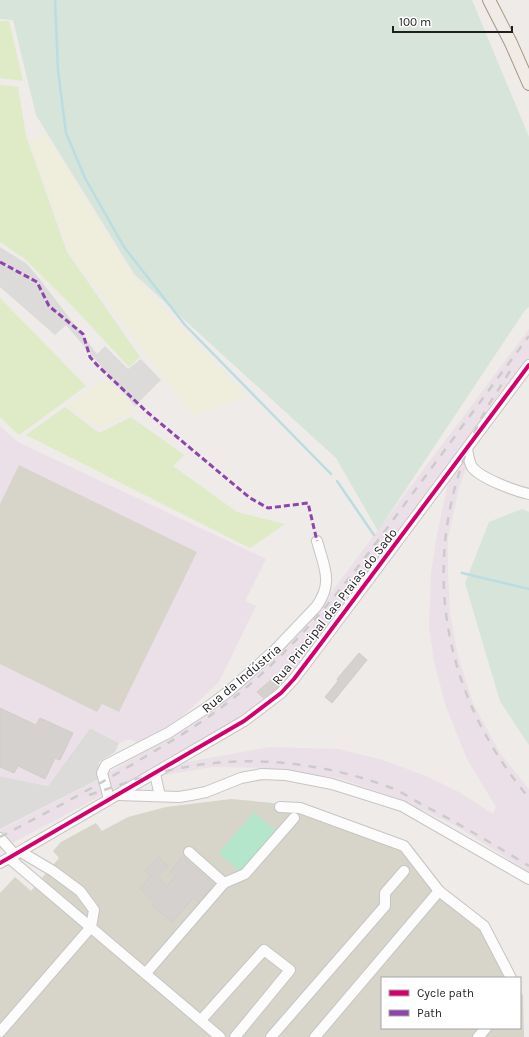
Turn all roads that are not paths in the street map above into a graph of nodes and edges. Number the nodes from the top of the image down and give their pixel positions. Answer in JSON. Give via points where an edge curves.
{"nodes":[{"id":1,"x":488,"y":0,"type":"edge"},
{"id":2,"x":529,"y":84,"type":"edge"},
{"id":3,"x":529,"y":365,"type":"edge"},
{"id":4,"x":467,"y":449,"type":"junction"},
{"id":5,"x":529,"y":494,"type":"edge"},
{"id":6,"x":317,"y":541,"type":"dead end"},
{"id":7,"x":155,"y":774,"type":"junction"},
{"id":8,"x":160,"y":796,"type":"junction"},
{"id":9,"x":113,"y":797,"type":"junction"},
{"id":10,"x":280,"y":807,"type":"dead end"},
{"id":11,"x":294,"y":818,"type":"dead end"},
{"id":12,"x":0,"y":838,"type":"edge"},
{"id":13,"x":189,"y":852,"type":"dead end"},
{"id":14,"x":15,"y":855,"type":"junction"},
{"id":15,"x":0,"y":863,"type":"edge"},
{"id":16,"x":404,"y":870,"type":"dead end"},
{"id":17,"x":529,"y":878,"type":"edge"},
{"id":18,"x":224,"y":883,"type":"junction"},
{"id":19,"x":439,"y":891,"type":"junction"},
{"id":20,"x":91,"y":927,"type":"junction"},
{"id":21,"x":146,"y":973,"type":"junction"},
{"id":22,"x":510,"y":977,"type":"edge"},
{"id":23,"x":201,"y":1020,"type":"junction"},
{"id":24,"x":485,"y":1029,"type":"edge"},
{"id":25,"x":0,"y":1032,"type":"edge"},
{"id":26,"x":0,"y":1035,"type":"edge"},
{"id":27,"x":3,"y":1037,"type":"edge"},
{"id":28,"x":220,"y":1037,"type":"edge"},
{"id":29,"x":235,"y":1037,"type":"edge"},
{"id":30,"x":271,"y":1037,"type":"edge"},
{"id":31,"x":315,"y":1037,"type":"edge"},
{"id":32,"x":478,"y":1037,"type":"edge"}],
"edges":[{"from":1,"to":2,"type":"main road"},
{"from":3,"to":4,"type":"street","name":"Rua Principal das Praias do Sado"},
{"from":4,"to":5,"type":"street","via":[[470,463],[476,471],[506,488]]},
{"from":4,"to":7,"type":"street","name":"Rua Principal das Praias do Sado","via":[[288,686],[244,721]]},
{"from":6,"to":9,"type":"street","name":"Rua da Indústria","via":[[326,572],[327,587],[316,607],[275,650],[228,692],[168,733],[106,765],[102,774]]},
{"from":7,"to":8,"type":"street"},
{"from":7,"to":9,"type":"street","name":"Rua Principal das Praias do Sado"},
{"from":8,"to":9,"type":"street"},
{"from":8,"to":17,"type":"street","via":[[191,796],[241,778],[262,774],[286,775],[332,784],[402,806]]},
{"from":9,"to":14,"type":"street","name":"Rua Principal das Praias do Sado"},
{"from":10,"to":19,"type":"street","via":[[300,808],[404,846]]},
{"from":11,"to":18,"type":"street","via":[[245,874]]},
{"from":12,"to":14,"type":"street"},
{"from":13,"to":18,"type":"street"},
{"from":14,"to":15,"type":"street","name":"Rua Principal das Praias do Sado"},
{"from":14,"to":20,"type":"street"},
{"from":14,"to":20,"type":"street","via":[[53,870],[80,891],[94,910]]},
{"from":16,"to":30,"type":"street","via":[[385,893],[386,906]]},
{"from":18,"to":21,"type":"street"},
{"from":19,"to":22,"type":"street","via":[[484,926]]},
{"from":19,"to":31,"type":"street"},
{"from":20,"to":21,"type":"street"},
{"from":20,"to":25,"type":"street"},
{"from":21,"to":23,"type":"street"},
{"from":23,"to":28,"type":"street"},
{"from":23,"to":29,"type":"street","via":[[264,950],[290,970]]},
{"from":24,"to":32,"type":"street"},
{"from":26,"to":27,"type":"street"}]}
